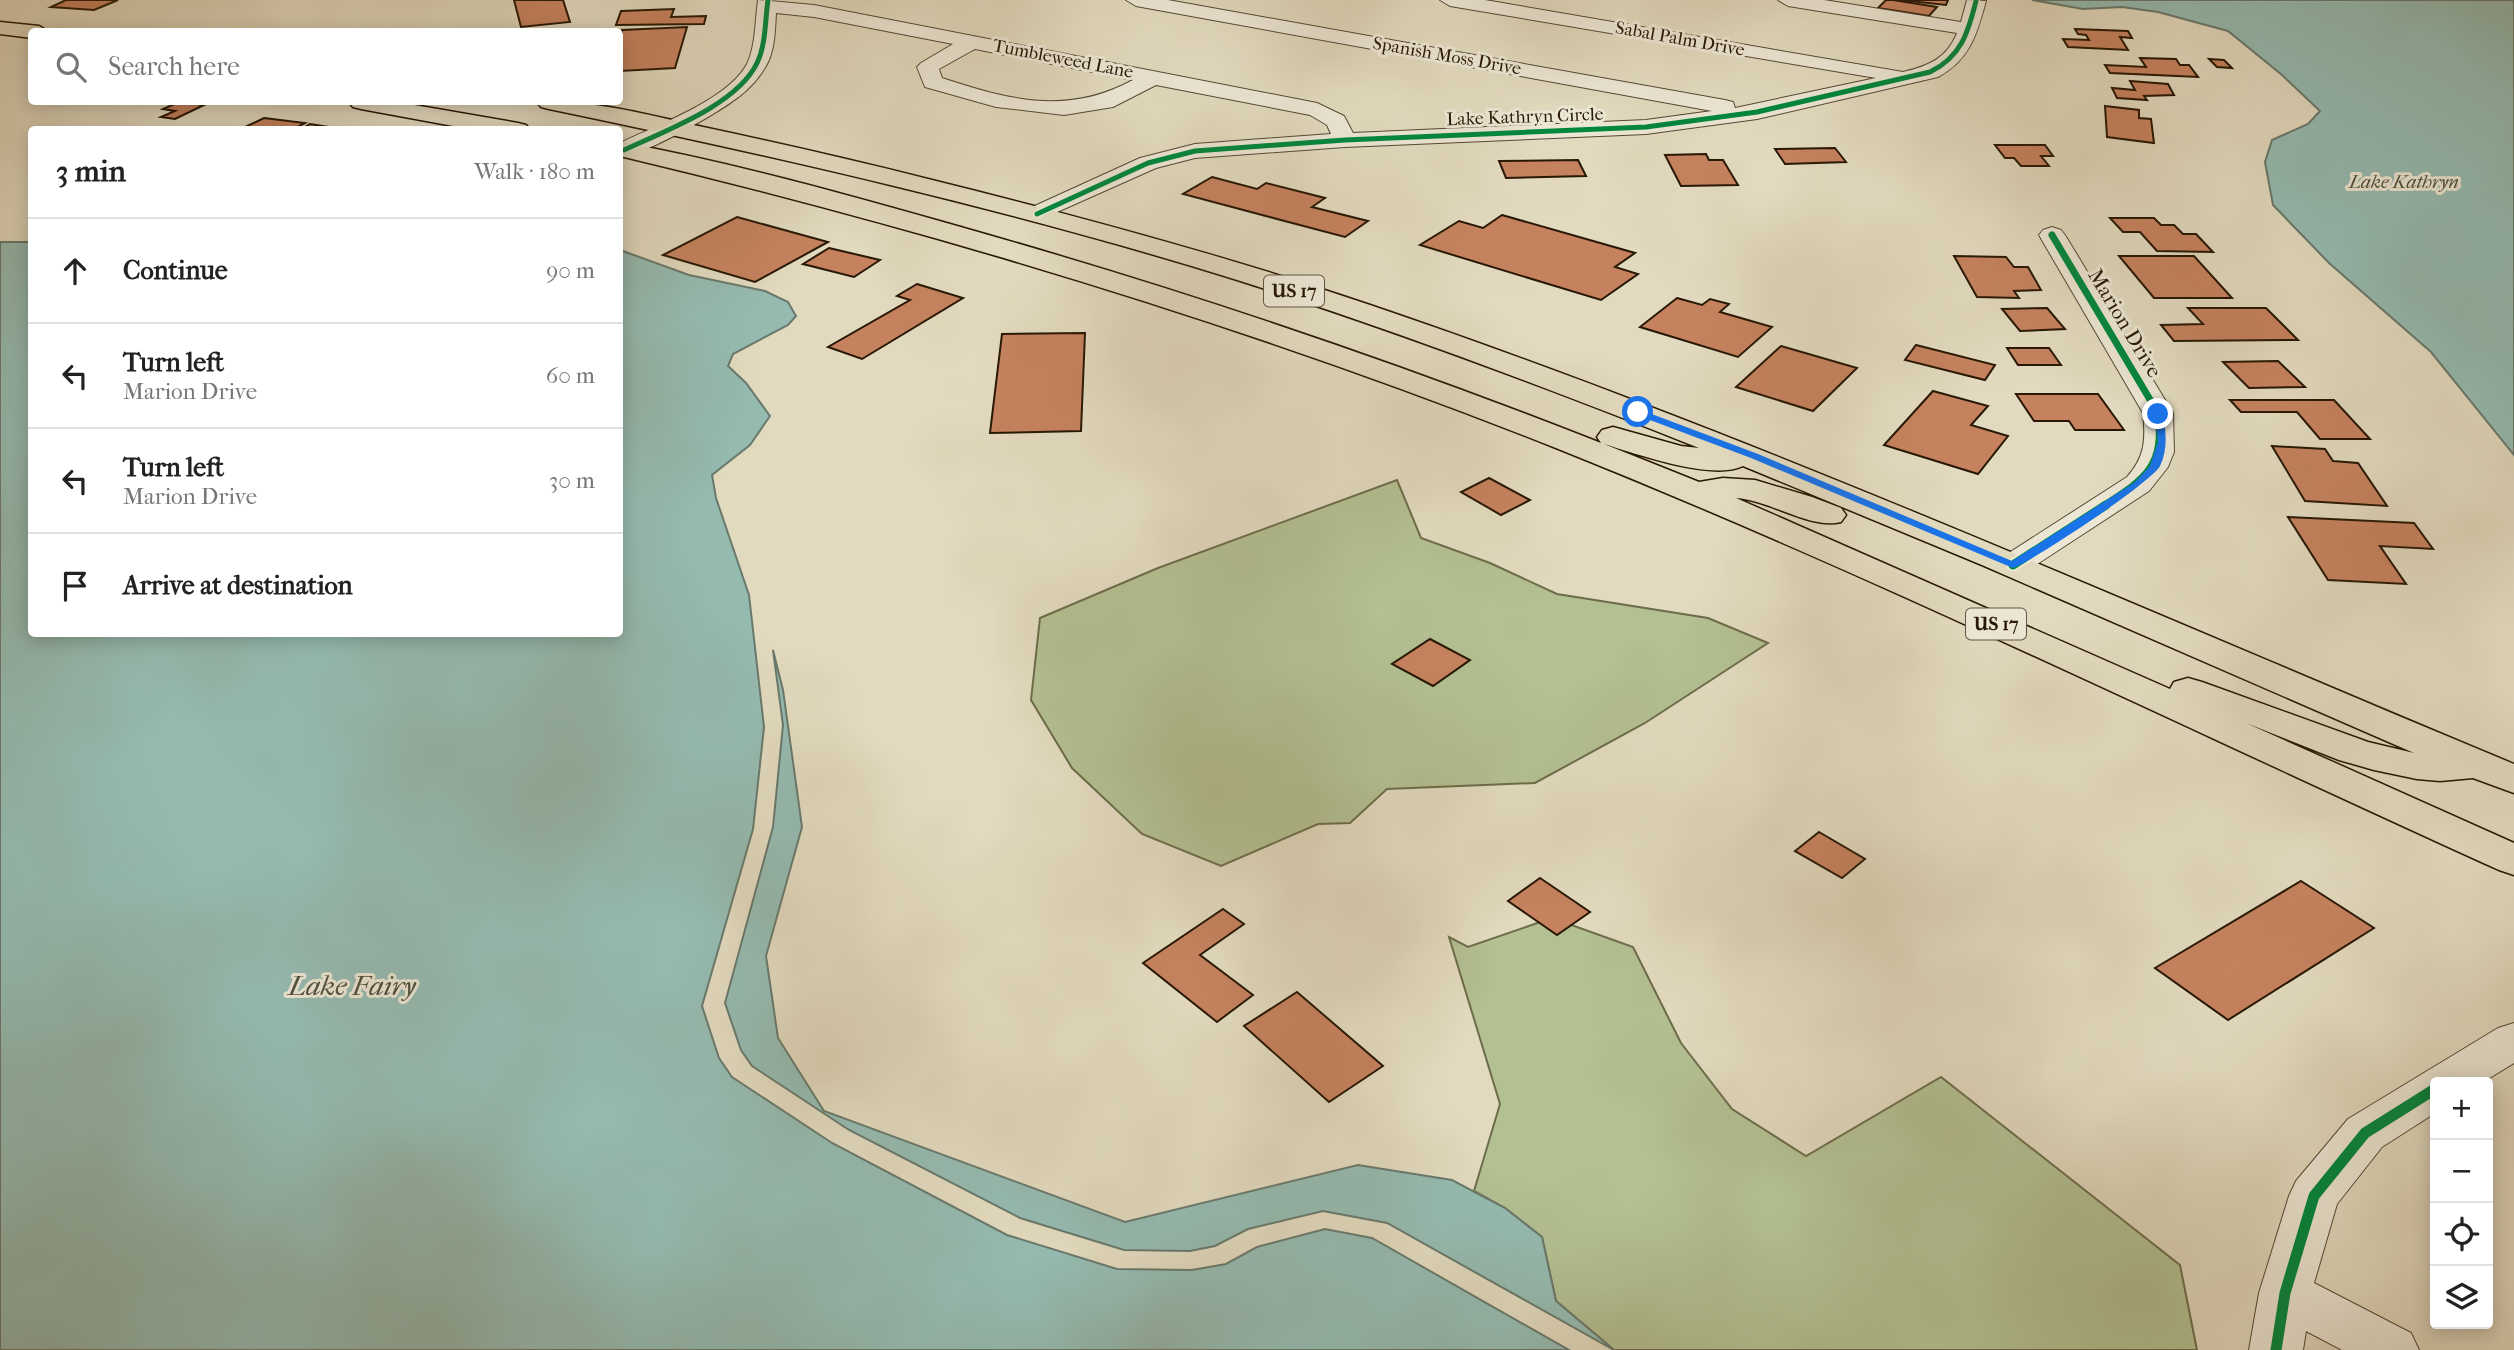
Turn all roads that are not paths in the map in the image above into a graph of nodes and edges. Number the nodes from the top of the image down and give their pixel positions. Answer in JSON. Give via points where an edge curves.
{"nodes":[{"id":1,"x":1136,"y":0,"type":"edge"},
{"id":2,"x":1450,"y":0,"type":"edge"},
{"id":3,"x":1788,"y":0,"type":"edge"},
{"id":4,"x":1976,"y":1,"type":"edge"},
{"id":5,"x":767,"y":3,"type":"edge"},
{"id":6,"x":0,"y":28,"type":"edge"},
{"id":7,"x":1968,"y":29,"type":"junction"},
{"id":8,"x":28,"y":31,"type":"edge"},
{"id":9,"x":972,"y":42,"type":"junction"},
{"id":10,"x":1154,"y":76,"type":"junction"},
{"id":11,"x":1910,"y":77,"type":"junction"},
{"id":12,"x":378,"y":105,"type":"edge"},
{"id":13,"x":564,"y":105,"type":"edge"},
{"id":14,"x":1757,"y":112,"type":"junction"},
{"id":15,"x":496,"y":126,"type":"edge"},
{"id":16,"x":672,"y":126,"type":"junction"},
{"id":17,"x":1345,"y":139,"type":"junction"},
{"id":18,"x":623,"y":150,"type":"edge"},
{"id":19,"x":623,"y":150,"type":"edge"},
{"id":20,"x":759,"y":182,"type":"junction"},
{"id":21,"x":1037,"y":214,"type":"junction"},
{"id":22,"x":2052,"y":235,"type":"dead end"},
{"id":23,"x":1065,"y":264,"type":"junction"},
{"id":24,"x":1336,"y":304,"type":"junction"},
{"id":25,"x":1471,"y":404,"type":"junction"},
{"id":26,"x":1754,"y":456,"type":"junction"},
{"id":27,"x":1695,"y":493,"type":"junction"},
{"id":28,"x":2013,"y":565,"type":"junction"},
{"id":29,"x":2026,"y":638,"type":"junction"},
{"id":30,"x":2497,"y":773,"type":"edge"},
{"id":31,"x":2514,"y":860,"type":"edge"},
{"id":32,"x":2514,"y":1040,"type":"edge"},
{"id":33,"x":2454,"y":1077,"type":"edge"},
{"id":34,"x":2430,"y":1092,"type":"edge"},
{"id":35,"x":2285,"y":1293,"type":"junction"},
{"id":36,"x":2276,"y":1350,"type":"edge"},
{"id":37,"x":2392,"y":1350,"type":"edge"}],
"edges":[{"from":1,"to":14,"type":"street","name":"Spanish Moss Drive"},
{"from":2,"to":11,"type":"street","name":"Sabal Palm Drive"},
{"from":3,"to":7,"type":"street"},
{"from":4,"to":7,"type":"street","name":"Lake Kathryn Circle"},
{"from":5,"to":9,"type":"street","name":"Tumbleweed Lane"},
{"from":5,"to":16,"type":"street","via":[[758,62],[746,81]]},
{"from":6,"to":8,"type":"main road"},
{"from":7,"to":11,"type":"street","name":"Lake Kathryn Circle","via":[[1958,56],[1944,66]]},
{"from":9,"to":10,"type":"street","name":"Tumbleweed Lane"},
{"from":9,"to":10,"type":"street","via":[[928,67],[933,82],[1015,104],[1064,108],[1105,102]]},
{"from":10,"to":17,"type":"street","name":"Tumbleweed Lane","via":[[1317,110],[1336,121]]},
{"from":11,"to":14,"type":"street","name":"Lake Kathryn Circle"},
{"from":12,"to":15,"type":"main road"},
{"from":13,"to":16,"type":"main road","number":"US 17"},
{"from":14,"to":17,"type":"street","name":"Lake Kathryn Circle","via":[[1593,130]]},
{"from":16,"to":18,"type":"street"},
{"from":16,"to":21,"type":"main road","number":"US 17"},
{"from":17,"to":21,"type":"street","name":"Lake Kathryn Circle","via":[[1171,157]]},
{"from":19,"to":20,"type":"main road","number":"US 17"},
{"from":20,"to":21,"type":"main road","via":[[882,197],[972,216]]},
{"from":20,"to":23,"type":"main road","number":"US 17"},
{"from":21,"to":24,"type":"main road","number":"US 17"},
{"from":22,"to":28,"type":"street","name":"Marion Drive","via":[[2158,414],[2162,442],[2155,467],[2138,484]]},
{"from":23,"to":24,"type":"main road","via":[[1113,260]]},
{"from":23,"to":25,"type":"main road","number":"US 17"},
{"from":24,"to":26,"type":"main road","number":"US 17"},
{"from":25,"to":26,"type":"main road","via":[[1679,456],[1721,461]]},
{"from":25,"to":27,"type":"main road","number":"US 17"},
{"from":26,"to":28,"type":"main road","number":"US 17"},
{"from":27,"to":28,"type":"main road","via":[[1718,487],[1752,489],[1860,527]]},
{"from":27,"to":29,"type":"main road","number":"US 17"},
{"from":28,"to":30,"type":"main road","number":"US 17"},
{"from":29,"to":30,"type":"main road","via":[[2240,706],[2374,759],[2404,766]]},
{"from":29,"to":31,"type":"main road","number":"US 17"},
{"from":32,"to":33,"type":"street"},
{"from":34,"to":35,"type":"street","via":[[2365,1133],[2314,1196]]},
{"from":35,"to":36,"type":"street"},
{"from":35,"to":37,"type":"street"}]}
